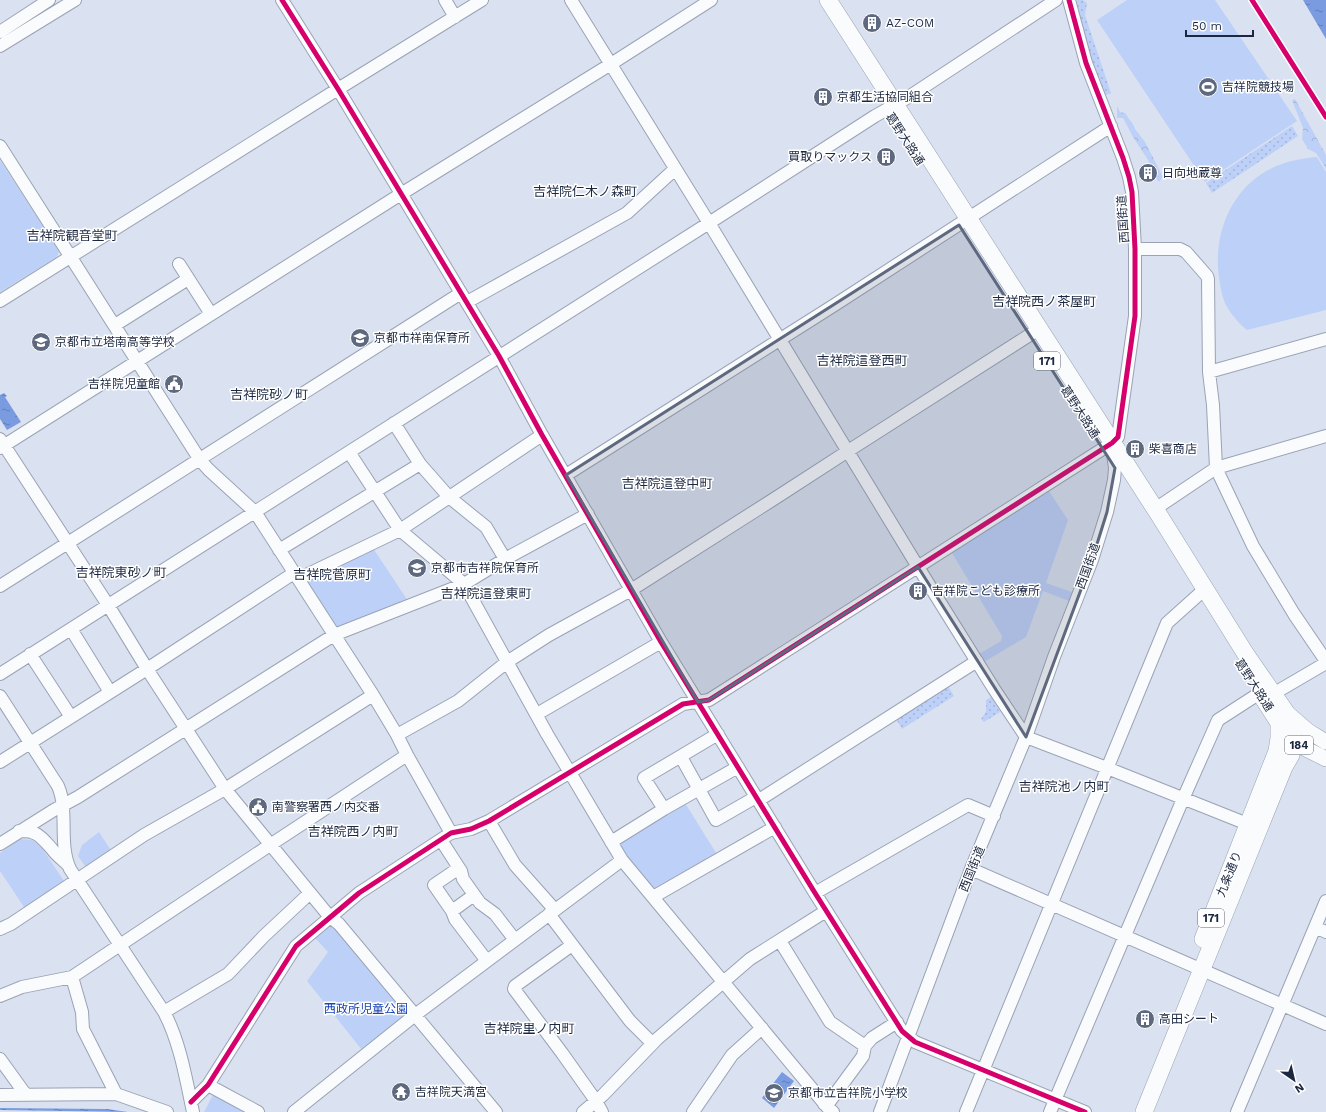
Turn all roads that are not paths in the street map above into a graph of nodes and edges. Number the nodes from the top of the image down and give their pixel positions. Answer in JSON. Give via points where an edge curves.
{"nodes":[{"id":1,"x":49,"y":0,"type":"edge"},
{"id":2,"x":75,"y":0,"type":"edge"},
{"id":3,"x":282,"y":0,"type":"edge"},
{"id":4,"x":445,"y":0,"type":"edge"},
{"id":5,"x":482,"y":0,"type":"edge"},
{"id":6,"x":571,"y":0,"type":"edge"},
{"id":7,"x":712,"y":0,"type":"edge"},
{"id":8,"x":1056,"y":0,"type":"edge"},
{"id":9,"x":1069,"y":0,"type":"edge"},
{"id":10,"x":826,"y":3,"type":"edge"},
{"id":11,"x":455,"y":16,"type":"junction"},
{"id":12,"x":0,"y":32,"type":"edge"},
{"id":13,"x":0,"y":46,"type":"edge"},
{"id":14,"x":611,"y":64,"type":"junction"},
{"id":15,"x":338,"y":89,"type":"junction"},
{"id":16,"x":890,"y":107,"type":"junction"},
{"id":17,"x":1111,"y":126,"type":"junction"},
{"id":18,"x":0,"y":146,"type":"edge"},
{"id":19,"x":675,"y":169,"type":"junction"},
{"id":20,"x":401,"y":194,"type":"junction"},
{"id":21,"x":964,"y":222,"type":"junction"},
{"id":22,"x":709,"y":223,"type":"junction"},
{"id":23,"x":1135,"y":249,"type":"junction"},
{"id":24,"x":72,"y":257,"type":"junction"},
{"id":25,"x":179,"y":264,"type":"dead end"},
{"id":26,"x":188,"y":279,"type":"junction"},
{"id":27,"x":464,"y":297,"type":"junction"},
{"id":28,"x":0,"y":301,"type":"edge"},
{"id":29,"x":211,"y":314,"type":"junction"},
{"id":30,"x":115,"y":325,"type":"junction"},
{"id":31,"x":1034,"y":332,"type":"junction"},
{"id":32,"x":1326,"y":339,"type":"edge"},
{"id":33,"x":780,"y":340,"type":"junction"},
{"id":34,"x":499,"y":356,"type":"junction"},
{"id":35,"x":137,"y":361,"type":"junction"},
{"id":36,"x":1209,"y":372,"type":"junction"},
{"id":37,"x":394,"y":423,"type":"junction"},
{"id":38,"x":542,"y":435,"type":"junction"},
{"id":39,"x":1326,"y":436,"type":"edge"},
{"id":40,"x":1,"y":444,"type":"edge"},
{"id":41,"x":1108,"y":446,"type":"junction"},
{"id":42,"x":848,"y":451,"type":"junction"},
{"id":43,"x":349,"y":452,"type":"junction"},
{"id":44,"x":200,"y":460,"type":"junction"},
{"id":45,"x":420,"y":464,"type":"junction"},
{"id":46,"x":1116,"y":468,"type":"junction"},
{"id":47,"x":1216,"y":468,"type":"junction"},
{"id":48,"x":566,"y":475,"type":"junction"},
{"id":49,"x":375,"y":492,"type":"junction"},
{"id":50,"x":449,"y":497,"type":"junction"},
{"id":51,"x":1155,"y":509,"type":"junction"},
{"id":52,"x":255,"y":512,"type":"junction"},
{"id":53,"x":588,"y":514,"type":"junction"},
{"id":54,"x":400,"y":530,"type":"junction"},
{"id":55,"x":68,"y":542,"type":"junction"},
{"id":56,"x":279,"y":550,"type":"junction"},
{"id":57,"x":505,"y":559,"type":"junction"},
{"id":58,"x":918,"y":567,"type":"junction"},
{"id":59,"x":296,"y":576,"type":"junction"},
{"id":60,"x":464,"y":584,"type":"junction"},
{"id":61,"x":0,"y":586,"type":"edge"},
{"id":62,"x":631,"y":590,"type":"junction"},
{"id":63,"x":1201,"y":592,"type":"junction"},
{"id":64,"x":108,"y":605,"type":"junction"},
{"id":65,"x":71,"y":629,"type":"junction"},
{"id":66,"x":334,"y":635,"type":"junction"},
{"id":67,"x":661,"y":642,"type":"junction"},
{"id":68,"x":30,"y":654,"type":"junction"},
{"id":69,"x":977,"y":661,"type":"junction"},
{"id":70,"x":507,"y":662,"type":"junction"},
{"id":71,"x":1326,"y":662,"type":"edge"},
{"id":72,"x":146,"y":669,"type":"junction"},
{"id":73,"x":0,"y":674,"type":"edge"},
{"id":74,"x":110,"y":692,"type":"junction"},
{"id":75,"x":1267,"y":692,"type":"junction"},
{"id":76,"x":0,"y":696,"type":"edge"},
{"id":77,"x":373,"y":696,"type":"junction"},
{"id":78,"x":698,"y":702,"type":"junction"},
{"id":79,"x":537,"y":714,"type":"junction"},
{"id":80,"x":71,"y":717,"type":"junction"},
{"id":81,"x":1282,"y":717,"type":"junction"},
{"id":82,"x":186,"y":728,"type":"junction"},
{"id":83,"x":718,"y":734,"type":"junction"},
{"id":84,"x":397,"y":735,"type":"junction"},
{"id":85,"x":1026,"y":737,"type":"junction"},
{"id":86,"x":1325,"y":741,"type":"edge"},
{"id":87,"x":1294,"y":742,"type":"junction"},
{"id":88,"x":30,"y":743,"type":"junction"},
{"id":89,"x":1277,"y":751,"type":"junction"},
{"id":90,"x":406,"y":755,"type":"junction"},
{"id":91,"x":681,"y":757,"type":"junction"},
{"id":92,"x":1326,"y":759,"type":"edge"},
{"id":93,"x":0,"y":762,"type":"edge"},
{"id":94,"x":738,"y":767,"type":"junction"},
{"id":95,"x":1107,"y":768,"type":"junction"},
{"id":96,"x":570,"y":772,"type":"junction"},
{"id":97,"x":225,"y":789,"type":"junction"},
{"id":98,"x":699,"y":789,"type":"junction"},
{"id":99,"x":757,"y":799,"type":"junction"},
{"id":100,"x":1182,"y":799,"type":"junction"},
{"id":101,"x":63,"y":805,"type":"junction"},
{"id":102,"x":664,"y":809,"type":"junction"},
{"id":103,"x":994,"y":816,"type":"junction"},
{"id":104,"x":489,"y":821,"type":"junction"},
{"id":105,"x":775,"y":827,"type":"junction"},
{"id":106,"x":1254,"y":827,"type":"junction"},
{"id":107,"x":19,"y":831,"type":"junction"},
{"id":108,"x":446,"y":836,"type":"junction"},
{"id":109,"x":611,"y":842,"type":"junction"},
{"id":110,"x":0,"y":844,"type":"edge"},
{"id":111,"x":270,"y":845,"type":"junction"},
{"id":112,"x":622,"y":860,"type":"junction"},
{"id":113,"x":68,"y":865,"type":"junction"},
{"id":114,"x":459,"y":868,"type":"junction"},
{"id":115,"x":972,"y":869,"type":"junction"},
{"id":116,"x":77,"y":880,"type":"junction"},
{"id":117,"x":310,"y":893,"type":"junction"},
{"id":118,"x":815,"y":893,"type":"junction"},
{"id":119,"x":474,"y":895,"type":"junction"},
{"id":120,"x":653,"y":897,"type":"junction"},
{"id":121,"x":1326,"y":901,"type":"edge"},
{"id":122,"x":1052,"y":904,"type":"junction"},
{"id":123,"x":452,"y":910,"type":"junction"},
{"id":124,"x":826,"y":911,"type":"junction"},
{"id":125,"x":552,"y":912,"type":"junction"},
{"id":126,"x":329,"y":916,"type":"junction"},
{"id":127,"x":0,"y":929,"type":"edge"},
{"id":128,"x":1320,"y":930,"type":"edge"},
{"id":129,"x":1124,"y":936,"type":"junction"},
{"id":130,"x":515,"y":940,"type":"junction"},
{"id":131,"x":780,"y":941,"type":"junction"},
{"id":132,"x":119,"y":945,"type":"junction"},
{"id":133,"x":572,"y":945,"type":"junction"},
{"id":134,"x":487,"y":961,"type":"junction"},
{"id":135,"x":1198,"y":967,"type":"junction"},
{"id":136,"x":72,"y":977,"type":"junction"},
{"id":137,"x":723,"y":982,"type":"junction"},
{"id":138,"x":0,"y":996,"type":"edge"},
{"id":139,"x":1282,"y":1004,"type":"junction"},
{"id":140,"x":164,"y":1012,"type":"junction"},
{"id":141,"x":415,"y":1015,"type":"junction"},
{"id":142,"x":897,"y":1022,"type":"junction"},
{"id":143,"x":1326,"y":1024,"type":"edge"},
{"id":144,"x":762,"y":1028,"type":"junction"},
{"id":145,"x":909,"y":1038,"type":"junction"},
{"id":146,"x":652,"y":1043,"type":"junction"},
{"id":147,"x":865,"y":1046,"type":"junction"},
{"id":148,"x":0,"y":1059,"type":"edge"},
{"id":149,"x":983,"y":1071,"type":"junction"},
{"id":150,"x":208,"y":1085,"type":"junction"},
{"id":151,"x":116,"y":1094,"type":"junction"},
{"id":152,"x":0,"y":1095,"type":"edge"},
{"id":153,"x":26,"y":1095,"type":"junction"},
{"id":154,"x":1055,"y":1100,"type":"junction"},
{"id":155,"x":596,"y":1101,"type":"junction"},
{"id":156,"x":192,"y":1107,"type":"edge"},
{"id":157,"x":829,"y":1108,"type":"edge"},
{"id":158,"x":168,"y":1112,"type":"edge"},
{"id":159,"x":258,"y":1112,"type":"edge"},
{"id":160,"x":294,"y":1112,"type":"edge"},
{"id":161,"x":496,"y":1112,"type":"edge"},
{"id":162,"x":583,"y":1112,"type":"edge"},
{"id":163,"x":602,"y":1112,"type":"edge"},
{"id":164,"x":693,"y":1112,"type":"edge"},
{"id":165,"x":880,"y":1112,"type":"edge"},
{"id":166,"x":966,"y":1112,"type":"edge"},
{"id":167,"x":1050,"y":1112,"type":"edge"},
{"id":168,"x":1085,"y":1112,"type":"edge"},
{"id":169,"x":1134,"y":1112,"type":"edge"},
{"id":170,"x":1144,"y":1112,"type":"edge"},
{"id":171,"x":1237,"y":1112,"type":"edge"}],
"edges":[{"from":1,"to":12,"type":"street"},
{"from":2,"to":13,"type":"street"},
{"from":3,"to":15,"type":"street"},
{"from":4,"to":11,"type":"street"},
{"from":5,"to":11,"type":"street"},
{"from":6,"to":14,"type":"street"},
{"from":7,"to":14,"type":"street"},
{"from":8,"to":16,"type":"street"},
{"from":9,"to":17,"type":"street","name":"西国街道","via":[[1086,63]]},
{"from":10,"to":16,"type":"highway","name":"葛野大路通","number":"171"},
{"from":11,"to":15,"type":"street"},
{"from":14,"to":19,"type":"street"},
{"from":14,"to":20,"type":"street"},
{"from":15,"to":20,"type":"street"},
{"from":15,"to":24,"type":"street"},
{"from":16,"to":21,"type":"highway","name":"葛野大路通","number":"171"},
{"from":16,"to":22,"type":"street"},
{"from":17,"to":21,"type":"street"},
{"from":17,"to":23,"type":"street","name":"西国街道","via":[[1132,192]]},
{"from":18,"to":24,"type":"street"},
{"from":19,"to":22,"type":"street"},
{"from":19,"to":27,"type":"street","via":[[627,213]]},
{"from":20,"to":27,"type":"street"},
{"from":20,"to":29,"type":"street"},
{"from":21,"to":31,"type":"highway","name":"葛野大路通","number":"171"},
{"from":21,"to":33,"type":"street"},
{"from":22,"to":33,"type":"street"},
{"from":22,"to":34,"type":"street"},
{"from":23,"to":36,"type":"street","via":[[1186,252],[1207,276]]},
{"from":23,"to":41,"type":"street","name":"西国街道","via":[[1135,316],[1118,437]]},
{"from":24,"to":28,"type":"street"},
{"from":24,"to":30,"type":"street"},
{"from":25,"to":26,"type":"street"},
{"from":26,"to":29,"type":"street"},
{"from":26,"to":30,"type":"street"},
{"from":27,"to":34,"type":"street"},
{"from":27,"to":44,"type":"street"},
{"from":29,"to":35,"type":"street"},
{"from":30,"to":35,"type":"street"},
{"from":31,"to":41,"type":"highway","name":"葛野大路通","number":"171"},
{"from":31,"to":42,"type":"street"},
{"from":32,"to":36,"type":"street"},
{"from":33,"to":42,"type":"street"},
{"from":33,"to":48,"type":"street"},
{"from":34,"to":37,"type":"street"},
{"from":34,"to":38,"type":"street"},
{"from":35,"to":40,"type":"street"},
{"from":35,"to":44,"type":"street"},
{"from":36,"to":47,"type":"street"},
{"from":37,"to":43,"type":"street"},
{"from":37,"to":45,"type":"street"},
{"from":38,"to":48,"type":"street"},
{"from":38,"to":50,"type":"street"},
{"from":39,"to":47,"type":"street"},
{"from":40,"to":55,"type":"street"},
{"from":41,"to":46,"type":"highway","name":"葛野大路通","number":"171"},
{"from":41,"to":51,"type":"highway","name":"葛野大路通","number":"171"},
{"from":41,"to":58,"type":"street"},
{"from":42,"to":58,"type":"street"},
{"from":42,"to":62,"type":"street"},
{"from":43,"to":49,"type":"street"},
{"from":43,"to":52,"type":"street"},
{"from":44,"to":52,"type":"street"},
{"from":44,"to":55,"type":"street"},
{"from":45,"to":49,"type":"street"},
{"from":45,"to":50,"type":"street"},
{"from":46,"to":63,"type":"highway","name":"葛野大路通","number":"171"},
{"from":46,"to":85,"type":"street","name":"西国街道","via":[[1107,512],[1092,560]]},
{"from":47,"to":51,"type":"street"},
{"from":47,"to":71,"type":"street","via":[[1253,546]]},
{"from":48,"to":53,"type":"street"},
{"from":49,"to":54,"type":"street"},
{"from":49,"to":56,"type":"street"},
{"from":50,"to":54,"type":"street"},
{"from":50,"to":57,"type":"street","via":[[486,527]]},
{"from":51,"to":63,"type":"highway","name":"葛野大路通","number":"171"},
{"from":52,"to":56,"type":"street"},
{"from":52,"to":64,"type":"street"},
{"from":53,"to":57,"type":"street"},
{"from":53,"to":62,"type":"street"},
{"from":54,"to":59,"type":"street"},
{"from":54,"to":60,"type":"street"},
{"from":55,"to":61,"type":"street"},
{"from":55,"to":64,"type":"street"},
{"from":56,"to":59,"type":"street"},
{"from":57,"to":60,"type":"street"},
{"from":58,"to":69,"type":"street"},
{"from":58,"to":78,"type":"street","via":[[708,700]]},
{"from":59,"to":66,"type":"street"},
{"from":59,"to":72,"type":"street"},
{"from":60,"to":66,"type":"street"},
{"from":60,"to":70,"type":"street"},
{"from":62,"to":67,"type":"street"},
{"from":62,"to":70,"type":"street","via":[[549,635]]},
{"from":63,"to":75,"type":"highway","name":"葛野大路通","number":"171"},
{"from":63,"to":95,"type":"street","via":[[1167,623]]},
{"from":64,"to":65,"type":"street"},
{"from":64,"to":72,"type":"street"},
{"from":65,"to":68,"type":"street"},
{"from":65,"to":74,"type":"street"},
{"from":66,"to":77,"type":"street"},
{"from":66,"to":82,"type":"street"},
{"from":67,"to":78,"type":"street"},
{"from":67,"to":79,"type":"street"},
{"from":68,"to":73,"type":"street"},
{"from":68,"to":80,"type":"street"},
{"from":69,"to":85,"type":"street"},
{"from":69,"to":99,"type":"street"},
{"from":70,"to":79,"type":"street"},
{"from":70,"to":84,"type":"street","via":[[458,701]]},
{"from":71,"to":75,"type":"street"},
{"from":72,"to":74,"type":"street"},
{"from":72,"to":82,"type":"street"},
{"from":74,"to":80,"type":"street"},
{"from":75,"to":81,"type":"highway","name":"葛野大路通","number":"171"},
{"from":75,"to":100,"type":"street","via":[[1218,720]]},
{"from":76,"to":88,"type":"street"},
{"from":77,"to":84,"type":"street"},
{"from":77,"to":97,"type":"street"},
{"from":78,"to":83,"type":"street"},
{"from":78,"to":96,"type":"street","via":[[683,704]]},
{"from":79,"to":96,"type":"street"},
{"from":80,"to":88,"type":"street"},
{"from":81,"to":86,"type":"main road","name":"葛野大路通","number":"184"},
{"from":81,"to":87,"type":"highway","name":"葛野大路通","number":"171","via":[[1292,728]]},
{"from":81,"to":89,"type":"highway","name":"九条通り","number":"171"},
{"from":82,"to":97,"type":"street"},
{"from":82,"to":101,"type":"street"},
{"from":83,"to":91,"type":"street"},
{"from":83,"to":94,"type":"street"},
{"from":84,"to":90,"type":"street"},
{"from":85,"to":95,"type":"street"},
{"from":85,"to":103,"type":"street","name":"西国街道"},
{"from":86,"to":87,"type":"main road","via":[[1308,736]]},
{"from":87,"to":89,"type":"main road"},
{"from":87,"to":92,"type":"main road","number":"184"},
{"from":87,"to":106,"type":"highway","name":"九条通り","number":"171","via":[[1291,755]]},
{"from":88,"to":93,"type":"street"},
{"from":88,"to":101,"type":"street","via":[[58,786]]},
{"from":89,"to":106,"type":"highway","name":"九条通り","number":"171"},
{"from":90,"to":108,"type":"street"},
{"from":90,"to":111,"type":"street"},
{"from":91,"to":98,"type":"street"},
{"from":91,"to":102,"type":"street","via":[[644,778]]},
{"from":94,"to":98,"type":"street"},
{"from":94,"to":99,"type":"street"},
{"from":95,"to":100,"type":"street"},
{"from":95,"to":122,"type":"street"},
{"from":96,"to":104,"type":"street"},
{"from":96,"to":109,"type":"street"},
{"from":97,"to":111,"type":"street"},
{"from":97,"to":116,"type":"street","via":[[144,835]]},
{"from":98,"to":99,"type":"street","via":[[716,820]]},
{"from":98,"to":102,"type":"street"},
{"from":99,"to":105,"type":"street"},
{"from":100,"to":106,"type":"street"},
{"from":100,"to":129,"type":"street"},
{"from":101,"to":107,"type":"street"},
{"from":101,"to":113,"type":"street","via":[[64,846]]},
{"from":102,"to":109,"type":"street"},
{"from":103,"to":115,"type":"street","name":"西国街道"},
{"from":103,"to":118,"type":"street","via":[[968,805]]},
{"from":104,"to":108,"type":"street"},
{"from":104,"to":125,"type":"street","via":[[515,865]]},
{"from":105,"to":118,"type":"street"},
{"from":105,"to":120,"type":"street"},
{"from":106,"to":135,"type":"highway","name":"九条通り","number":"171"},
{"from":107,"to":110,"type":"street"},
{"from":107,"to":113,"type":"street","via":[[37,834],[45,839],[52,850]]},
{"from":108,"to":114,"type":"street"},
{"from":108,"to":126,"type":"street","via":[[359,893]]},
{"from":109,"to":112,"type":"street"},
{"from":111,"to":117,"type":"street"},
{"from":111,"to":132,"type":"street"},
{"from":112,"to":120,"type":"street"},
{"from":112,"to":125,"type":"street"},
{"from":113,"to":116,"type":"street"},
{"from":114,"to":119,"type":"street"},
{"from":114,"to":123,"type":"street","via":[[434,885]]},
{"from":115,"to":122,"type":"street"},
{"from":115,"to":145,"type":"street","name":"西国街道"},
{"from":116,"to":127,"type":"street"},
{"from":116,"to":132,"type":"street"},
{"from":117,"to":126,"type":"street"},
{"from":117,"to":140,"type":"street","via":[[228,974]]},
{"from":118,"to":124,"type":"street"},
{"from":119,"to":123,"type":"street"},
{"from":119,"to":130,"type":"street","via":[[495,914]]},
{"from":120,"to":137,"type":"street"},
{"from":121,"to":128,"type":"street"},
{"from":122,"to":129,"type":"street"},
{"from":122,"to":149,"type":"street"},
{"from":123,"to":134,"type":"street","via":[[454,919]]},
{"from":124,"to":131,"type":"street"},
{"from":124,"to":142,"type":"street"},
{"from":125,"to":130,"type":"street"},
{"from":125,"to":133,"type":"street"},
{"from":126,"to":141,"type":"street","via":[[339,924]]},
{"from":126,"to":150,"type":"street","via":[[296,946]]},
{"from":128,"to":139,"type":"street"},
{"from":129,"to":135,"type":"street"},
{"from":129,"to":154,"type":"street"},
{"from":130,"to":134,"type":"street"},
{"from":131,"to":137,"type":"street","via":[[750,959]]},
{"from":131,"to":147,"type":"street","via":[[830,1022]]},
{"from":132,"to":136,"type":"street"},
{"from":132,"to":140,"type":"street"},
{"from":133,"to":146,"type":"street","via":[[630,1021]]},
{"from":133,"to":155,"type":"street","via":[[514,989]]},
{"from":134,"to":141,"type":"street"},
{"from":135,"to":139,"type":"street"},
{"from":135,"to":169,"type":"highway","name":"九条通り","number":"171"},
{"from":135,"to":170,"type":"highway","name":"九条通り","number":"171"},
{"from":136,"to":138,"type":"street","via":[[22,987]]},
{"from":136,"to":151,"type":"street","via":[[82,1012],[83,1029]]},
{"from":137,"to":144,"type":"street"},
{"from":137,"to":146,"type":"street"},
{"from":139,"to":143,"type":"street"},
{"from":139,"to":171,"type":"street"},
{"from":140,"to":156,"type":"street","via":[[174,1035]]},
{"from":141,"to":160,"type":"street"},
{"from":141,"to":161,"type":"street"},
{"from":142,"to":145,"type":"street"},
{"from":142,"to":147,"type":"street","via":[[872,1038]]},
{"from":144,"to":157,"type":"street"},
{"from":144,"to":164,"type":"street","via":[[732,1055]]},
{"from":145,"to":149,"type":"street"},
{"from":145,"to":165,"type":"street","name":"西国街道"},
{"from":146,"to":155,"type":"street"},
{"from":147,"to":157,"type":"street","via":[[863,1056],[830,1101]]},
{"from":148,"to":153,"type":"street"},
{"from":149,"to":154,"type":"street"},
{"from":149,"to":166,"type":"street"},
{"from":150,"to":156,"type":"street"},
{"from":150,"to":159,"type":"street"},
{"from":151,"to":153,"type":"street"},
{"from":151,"to":158,"type":"street"},
{"from":152,"to":153,"type":"street"},
{"from":154,"to":167,"type":"street"},
{"from":154,"to":168,"type":"street"},
{"from":155,"to":162,"type":"street"},
{"from":155,"to":163,"type":"street"}]}
